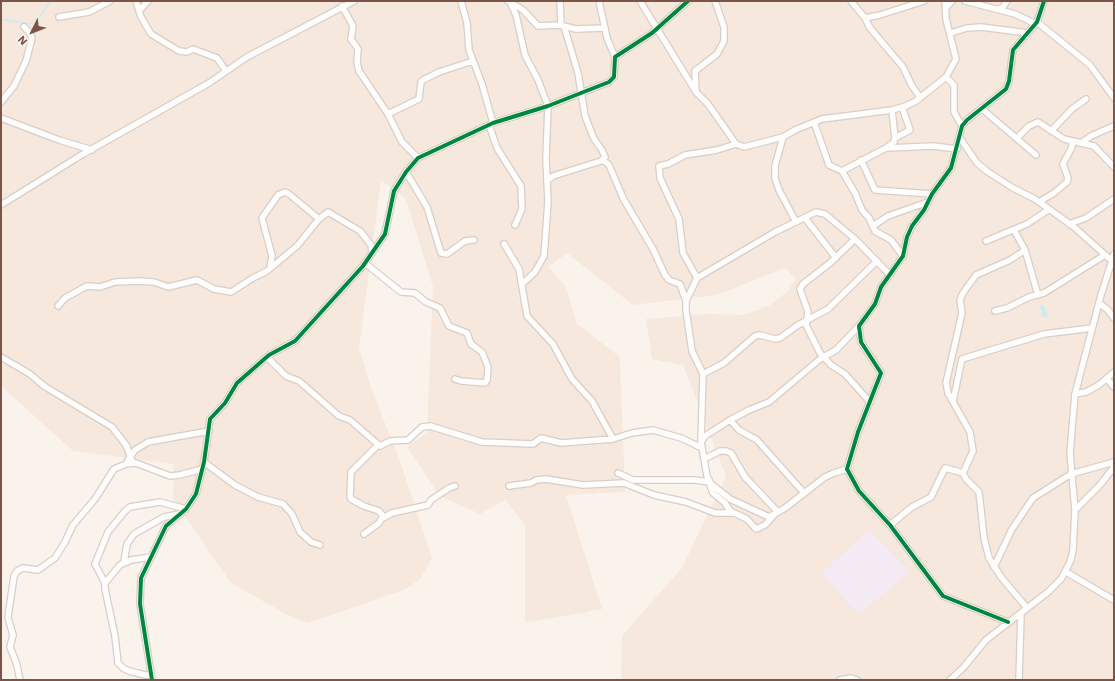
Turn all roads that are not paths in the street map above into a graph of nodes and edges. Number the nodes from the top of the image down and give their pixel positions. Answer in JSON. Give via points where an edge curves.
{"nodes":[{"id":1,"x":110,"y":1,"type":"edge"},
{"id":2,"x":136,"y":1,"type":"edge"},
{"id":3,"x":148,"y":1,"type":"edge"},
{"id":4,"x":354,"y":1,"type":"edge"},
{"id":5,"x":461,"y":1,"type":"edge"},
{"id":6,"x":560,"y":1,"type":"edge"},
{"id":7,"x":599,"y":1,"type":"edge"},
{"id":8,"x":640,"y":1,"type":"edge"},
{"id":9,"x":688,"y":1,"type":"edge"},
{"id":10,"x":715,"y":1,"type":"edge"},
{"id":11,"x":851,"y":1,"type":"edge"},
{"id":12,"x":924,"y":1,"type":"edge"},
{"id":13,"x":945,"y":1,"type":"edge"},
{"id":14,"x":952,"y":1,"type":"edge"},
{"id":15,"x":965,"y":1,"type":"edge"},
{"id":16,"x":1007,"y":1,"type":"edge"},
{"id":17,"x":1044,"y":1,"type":"edge"},
{"id":18,"x":509,"y":2,"type":"edge"},
{"id":19,"x":912,"y":3,"type":"edge"},
{"id":20,"x":342,"y":6,"type":"junction"},
{"id":21,"x":946,"y":8,"type":"junction"},
{"id":22,"x":999,"y":10,"type":"junction"},
{"id":23,"x":139,"y":11,"type":"junction"},
{"id":24,"x":59,"y":17,"type":"dead end"},
{"id":25,"x":865,"y":18,"type":"junction"},
{"id":26,"x":1036,"y":23,"type":"junction"},
{"id":27,"x":563,"y":25,"type":"junction"},
{"id":28,"x":24,"y":27,"type":"dead end"},
{"id":29,"x":605,"y":28,"type":"junction"},
{"id":30,"x":656,"y":29,"type":"junction"},
{"id":31,"x":951,"y":33,"type":"junction"},
{"id":32,"x":1028,"y":33,"type":"junction"},
{"id":33,"x":615,"y":57,"type":"junction"},
{"id":34,"x":472,"y":61,"type":"junction"},
{"id":35,"x":226,"y":71,"type":"junction"},
{"id":36,"x":946,"y":76,"type":"junction"},
{"id":37,"x":696,"y":92,"type":"junction"},
{"id":38,"x":581,"y":93,"type":"junction"},
{"id":39,"x":920,"y":97,"type":"junction"},
{"id":40,"x":1114,"y":98,"type":"edge"},
{"id":41,"x":1086,"y":99,"type":"dead end"},
{"id":42,"x":1,"y":102,"type":"edge"},
{"id":43,"x":548,"y":106,"type":"junction"},
{"id":44,"x":902,"y":107,"type":"junction"},
{"id":45,"x":981,"y":108,"type":"junction"},
{"id":46,"x":892,"y":110,"type":"junction"},
{"id":47,"x":388,"y":114,"type":"junction"},
{"id":48,"x":1,"y":118,"type":"edge"},
{"id":49,"x":814,"y":122,"type":"junction"},
{"id":50,"x":491,"y":124,"type":"junction"},
{"id":51,"x":962,"y":126,"type":"junction"},
{"id":52,"x":1114,"y":126,"type":"edge"},
{"id":53,"x":1051,"y":131,"type":"junction"},
{"id":54,"x":783,"y":137,"type":"junction"},
{"id":55,"x":895,"y":138,"type":"junction"},
{"id":56,"x":960,"y":138,"type":"junction"},
{"id":57,"x":1017,"y":138,"type":"junction"},
{"id":58,"x":1072,"y":142,"type":"junction"},
{"id":59,"x":1081,"y":143,"type":"junction"},
{"id":60,"x":736,"y":144,"type":"junction"},
{"id":61,"x":886,"y":148,"type":"junction"},
{"id":62,"x":957,"y":149,"type":"junction"},
{"id":63,"x":92,"y":150,"type":"junction"},
{"id":64,"x":1036,"y":155,"type":"dead end"},
{"id":65,"x":418,"y":158,"type":"junction"},
{"id":66,"x":603,"y":160,"type":"junction"},
{"id":67,"x":861,"y":160,"type":"junction"},
{"id":68,"x":1114,"y":167,"type":"edge"},
{"id":69,"x":842,"y":171,"type":"junction"},
{"id":70,"x":406,"y":172,"type":"junction"},
{"id":71,"x":548,"y":180,"type":"junction"},
{"id":72,"x":932,"y":194,"type":"junction"},
{"id":73,"x":1114,"y":199,"type":"edge"},
{"id":74,"x":928,"y":202,"type":"junction"},
{"id":75,"x":1039,"y":202,"type":"junction"},
{"id":76,"x":1,"y":205,"type":"edge"},
{"id":77,"x":1048,"y":210,"type":"junction"},
{"id":78,"x":805,"y":218,"type":"junction"},
{"id":79,"x":319,"y":219,"type":"junction"},
{"id":80,"x":796,"y":222,"type":"junction"},
{"id":81,"x":1069,"y":224,"type":"junction"},
{"id":82,"x":515,"y":225,"type":"dead end"},
{"id":83,"x":872,"y":226,"type":"junction"},
{"id":84,"x":1014,"y":230,"type":"junction"},
{"id":85,"x":855,"y":239,"type":"junction"},
{"id":86,"x":474,"y":240,"type":"dead end"},
{"id":87,"x":986,"y":241,"type":"dead end"},
{"id":88,"x":504,"y":244,"type":"dead end"},
{"id":89,"x":1025,"y":250,"type":"junction"},
{"id":90,"x":372,"y":253,"type":"junction"},
{"id":91,"x":1114,"y":254,"type":"edge"},
{"id":92,"x":1105,"y":255,"type":"junction"},
{"id":93,"x":903,"y":256,"type":"junction"},
{"id":94,"x":836,"y":258,"type":"junction"},
{"id":95,"x":877,"y":261,"type":"junction"},
{"id":96,"x":1112,"y":261,"type":"junction"},
{"id":97,"x":365,"y":263,"type":"junction"},
{"id":98,"x":270,"y":268,"type":"junction"},
{"id":99,"x":890,"y":275,"type":"junction"},
{"id":100,"x":697,"y":278,"type":"junction"},
{"id":101,"x":522,"y":284,"type":"junction"},
{"id":102,"x":1038,"y":295,"type":"junction"},
{"id":103,"x":686,"y":301,"type":"junction"},
{"id":104,"x":1099,"y":303,"type":"junction"},
{"id":105,"x":58,"y":306,"type":"dead end"},
{"id":106,"x":995,"y":311,"type":"dead end"},
{"id":107,"x":1114,"y":318,"type":"edge"},
{"id":108,"x":806,"y":321,"type":"junction"},
{"id":109,"x":859,"y":326,"type":"junction"},
{"id":110,"x":1092,"y":328,"type":"junction"},
{"id":111,"x":951,"y":355,"type":"junction"},
{"id":112,"x":267,"y":356,"type":"junction"},
{"id":113,"x":1,"y":357,"type":"edge"},
{"id":114,"x":823,"y":357,"type":"junction"},
{"id":115,"x":962,"y":359,"type":"junction"},
{"id":116,"x":1114,"y":372,"type":"edge"},
{"id":117,"x":703,"y":374,"type":"junction"},
{"id":118,"x":455,"y":379,"type":"dead end"},
{"id":119,"x":1107,"y":379,"type":"junction"},
{"id":120,"x":1114,"y":387,"type":"edge"},
{"id":121,"x":1075,"y":394,"type":"junction"},
{"id":122,"x":953,"y":401,"type":"junction"},
{"id":123,"x":870,"y":402,"type":"junction"},
{"id":124,"x":730,"y":420,"type":"junction"},
{"id":125,"x":209,"y":431,"type":"junction"},
{"id":126,"x":613,"y":438,"type":"junction"},
{"id":127,"x":701,"y":442,"type":"junction"},
{"id":128,"x":378,"y":445,"type":"junction"},
{"id":129,"x":702,"y":448,"type":"junction"},
{"id":130,"x":130,"y":457,"type":"junction"},
{"id":131,"x":704,"y":459,"type":"junction"},
{"id":132,"x":204,"y":462,"type":"junction"},
{"id":133,"x":1114,"y":462,"type":"edge"},
{"id":134,"x":133,"y":463,"type":"junction"},
{"id":135,"x":126,"y":464,"type":"junction"},
{"id":136,"x":1114,"y":468,"type":"edge"},
{"id":137,"x":202,"y":469,"type":"junction"},
{"id":138,"x":847,"y":469,"type":"junction"},
{"id":139,"x":618,"y":473,"type":"dead end"},
{"id":140,"x":964,"y":473,"type":"junction"},
{"id":141,"x":1071,"y":474,"type":"junction"},
{"id":142,"x":709,"y":482,"type":"junction"},
{"id":143,"x":455,"y":486,"type":"dead end"},
{"id":144,"x":508,"y":486,"type":"dead end"},
{"id":145,"x":804,"y":493,"type":"junction"},
{"id":146,"x":1075,"y":510,"type":"junction"},
{"id":147,"x":183,"y":511,"type":"junction"},
{"id":148,"x":733,"y":513,"type":"junction"},
{"id":149,"x":776,"y":514,"type":"junction"},
{"id":150,"x":383,"y":518,"type":"junction"},
{"id":151,"x":890,"y":525,"type":"junction"},
{"id":152,"x":364,"y":534,"type":"dead end"},
{"id":153,"x":320,"y":545,"type":"dead end"},
{"id":154,"x":151,"y":557,"type":"junction"},
{"id":155,"x":124,"y":562,"type":"junction"},
{"id":156,"x":994,"y":567,"type":"junction"},
{"id":157,"x":1066,"y":572,"type":"junction"},
{"id":158,"x":105,"y":583,"type":"junction"},
{"id":159,"x":1113,"y":598,"type":"edge"},
{"id":160,"x":1027,"y":608,"type":"junction"},
{"id":161,"x":1021,"y":614,"type":"junction"},
{"id":162,"x":1008,"y":622,"type":"junction"},
{"id":163,"x":152,"y":677,"type":"edge"},
{"id":164,"x":20,"y":680,"type":"edge"},
{"id":165,"x":840,"y":680,"type":"edge"},
{"id":166,"x":857,"y":680,"type":"edge"},
{"id":167,"x":950,"y":680,"type":"edge"},
{"id":168,"x":1019,"y":680,"type":"edge"}],
"edges":[{"from":1,"to":24,"type":"street","via":[[89,12]]},
{"from":2,"to":23,"type":"street"},
{"from":3,"to":23,"type":"street"},
{"from":4,"to":20,"type":"street"},
{"from":5,"to":34,"type":"street"},
{"from":6,"to":27,"type":"street"},
{"from":7,"to":29,"type":"street"},
{"from":8,"to":30,"type":"street"},
{"from":9,"to":30,"type":"street"},
{"from":10,"to":37,"type":"street","via":[[724,27],[724,41],[717,54],[696,69]]},
{"from":11,"to":25,"type":"street"},
{"from":12,"to":19,"type":"street"},
{"from":13,"to":21,"type":"street"},
{"from":14,"to":21,"type":"street"},
{"from":15,"to":22,"type":"street"},
{"from":16,"to":22,"type":"street"},
{"from":17,"to":26,"type":"street"},
{"from":18,"to":27,"type":"street","via":[[523,10],[536,25]]},
{"from":18,"to":43,"type":"street","via":[[516,16],[525,55]]},
{"from":19,"to":25,"type":"street"},
{"from":20,"to":35,"type":"street"},
{"from":20,"to":47,"type":"street","via":[[353,26],[351,39],[358,49],[359,71]]},
{"from":21,"to":31,"type":"street","via":[[946,19]]},
{"from":22,"to":26,"type":"street"},
{"from":23,"to":35,"type":"street","via":[[148,31],[161,41],[179,51],[187,52],[193,49],[217,58]]},
{"from":25,"to":39,"type":"street","via":[[904,67]]},
{"from":26,"to":32,"type":"street"},
{"from":26,"to":40,"type":"street","via":[[1090,65]]},
{"from":27,"to":29,"type":"street","via":[[576,29]]},
{"from":27,"to":38,"type":"street","via":[[578,73]]},
{"from":28,"to":42,"type":"street","via":[[32,38],[26,61],[14,86]]},
{"from":29,"to":33,"type":"street"},
{"from":30,"to":33,"type":"street"},
{"from":30,"to":37,"type":"street"},
{"from":31,"to":32,"type":"street","via":[[981,27]]},
{"from":31,"to":36,"type":"street","via":[[956,59]]},
{"from":32,"to":45,"type":"street","via":[[1013,50],[1006,89]]},
{"from":33,"to":38,"type":"street","via":[[614,77],[609,82]]},
{"from":34,"to":47,"type":"street","via":[[423,80],[419,99]]},
{"from":34,"to":50,"type":"street","via":[[482,84]]},
{"from":35,"to":63,"type":"street"},
{"from":36,"to":39,"type":"street"},
{"from":36,"to":51,"type":"street","via":[[954,84],[954,112]]},
{"from":37,"to":60,"type":"street","via":[[708,104]]},
{"from":38,"to":43,"type":"street"},
{"from":38,"to":66,"type":"street","via":[[585,116],[594,138],[604,153]]},
{"from":39,"to":44,"type":"street","via":[[912,104]]},
{"from":41,"to":53,"type":"street","via":[[1072,109]]},
{"from":43,"to":50,"type":"street"},
{"from":43,"to":71,"type":"street"},
{"from":44,"to":46,"type":"street"},
{"from":44,"to":55,"type":"street","via":[[910,130]]},
{"from":45,"to":51,"type":"street"},
{"from":45,"to":57,"type":"street"},
{"from":46,"to":49,"type":"street","via":[[831,116]]},
{"from":46,"to":55,"type":"street"},
{"from":47,"to":65,"type":"street","via":[[402,142]]},
{"from":48,"to":63,"type":"street"},
{"from":49,"to":54,"type":"street"},
{"from":49,"to":69,"type":"street","via":[[829,165]]},
{"from":50,"to":65,"type":"street"},
{"from":50,"to":82,"type":"street","via":[[497,148],[521,186],[522,209]]},
{"from":51,"to":56,"type":"street"},
{"from":52,"to":59,"type":"street"},
{"from":53,"to":57,"type":"street","via":[[1038,122]]},
{"from":53,"to":58,"type":"street"},
{"from":54,"to":60,"type":"street","via":[[744,147]]},
{"from":54,"to":80,"type":"street","via":[[775,166],[775,178]]},
{"from":55,"to":61,"type":"street"},
{"from":56,"to":62,"type":"street"},
{"from":56,"to":75,"type":"street","via":[[977,163],[988,172]]},
{"from":57,"to":64,"type":"street"},
{"from":58,"to":59,"type":"street"},
{"from":58,"to":75,"type":"street","via":[[1063,164],[1067,182],[1054,194]]},
{"from":59,"to":68,"type":"street","via":[[1094,146]]},
{"from":60,"to":100,"type":"street","via":[[685,155],[659,166],[660,178],[680,219],[683,253]]},
{"from":61,"to":62,"type":"street","via":[[933,146]]},
{"from":61,"to":67,"type":"street"},
{"from":62,"to":72,"type":"street","via":[[951,168]]},
{"from":63,"to":76,"type":"street"},
{"from":65,"to":70,"type":"street"},
{"from":66,"to":71,"type":"street","via":[[553,176]]},
{"from":66,"to":103,"type":"street","via":[[609,165],[624,200],[655,253],[665,276],[680,284]]},
{"from":67,"to":69,"type":"street"},
{"from":67,"to":72,"type":"street","via":[[875,190]]},
{"from":69,"to":83,"type":"street"},
{"from":70,"to":86,"type":"street","via":[[427,206],[441,253],[447,254],[465,241]]},
{"from":70,"to":90,"type":"street","via":[[394,191],[385,234]]},
{"from":71,"to":101,"type":"street","via":[[544,258],[535,272]]},
{"from":72,"to":74,"type":"street"},
{"from":73,"to":81,"type":"street","via":[[1086,218]]},
{"from":74,"to":83,"type":"street","via":[[888,216]]},
{"from":74,"to":93,"type":"street","via":[[907,237]]},
{"from":75,"to":77,"type":"street"},
{"from":77,"to":81,"type":"street"},
{"from":77,"to":84,"type":"street"},
{"from":78,"to":80,"type":"street"},
{"from":78,"to":85,"type":"street","via":[[820,212]]},
{"from":78,"to":94,"type":"street"},
{"from":79,"to":90,"type":"street","via":[[325,213],[331,212],[362,233],[371,245]]},
{"from":79,"to":98,"type":"street","via":[[297,246]]},
{"from":79,"to":98,"type":"street","via":[[289,194],[285,192],[278,195],[262,218],[272,256]]},
{"from":80,"to":100,"type":"street"},
{"from":81,"to":92,"type":"street"},
{"from":83,"to":93,"type":"street","via":[[877,233],[891,240]]},
{"from":84,"to":87,"type":"street"},
{"from":84,"to":89,"type":"street"},
{"from":85,"to":94,"type":"street"},
{"from":85,"to":95,"type":"street"},
{"from":88,"to":101,"type":"street","via":[[519,269]]},
{"from":89,"to":102,"type":"street"},
{"from":89,"to":111,"type":"street","via":[[1010,260],[976,275],[963,293],[960,300],[962,313]]},
{"from":90,"to":97,"type":"street"},
{"from":91,"to":96,"type":"street"},
{"from":92,"to":96,"type":"street"},
{"from":92,"to":102,"type":"street"},
{"from":93,"to":99,"type":"street"},
{"from":94,"to":108,"type":"street","via":[[802,285],[800,292],[808,312]]},
{"from":95,"to":99,"type":"street"},
{"from":95,"to":108,"type":"street","via":[[829,308]]},
{"from":96,"to":104,"type":"street"},
{"from":97,"to":112,"type":"street","via":[[295,341]]},
{"from":97,"to":118,"type":"street","via":[[400,292],[415,293],[426,302],[440,308],[449,326],[467,333],[471,344],[482,352],[488,367],[487,380],[484,382]]},
{"from":98,"to":105,"type":"street","via":[[229,292],[214,289],[200,280],[168,287],[154,282],[133,280],[109,283],[100,287],[87,286],[65,298]]},
{"from":99,"to":109,"type":"street","via":[[881,287],[876,304]]},
{"from":100,"to":103,"type":"street"},
{"from":101,"to":126,"type":"street","via":[[527,316],[553,344],[572,379],[592,401]]},
{"from":102,"to":106,"type":"street"},
{"from":103,"to":117,"type":"street","via":[[692,351]]},
{"from":104,"to":107,"type":"street"},
{"from":104,"to":110,"type":"street"},
{"from":108,"to":114,"type":"street","via":[[807,328]]},
{"from":108,"to":117,"type":"street","via":[[778,338],[755,336],[724,362]]},
{"from":109,"to":114,"type":"street","via":[[836,350]]},
{"from":109,"to":123,"type":"street","via":[[861,342],[881,373]]},
{"from":110,"to":115,"type":"street","via":[[1044,334]]},
{"from":110,"to":121,"type":"street"},
{"from":111,"to":115,"type":"street"},
{"from":111,"to":122,"type":"street","via":[[946,389]]},
{"from":112,"to":125,"type":"street","via":[[237,383],[225,404],[211,417]]},
{"from":112,"to":128,"type":"street","via":[[284,375],[299,381],[339,416],[350,420]]},
{"from":113,"to":130,"type":"street","via":[[114,428],[126,445]]},
{"from":114,"to":123,"type":"street","via":[[845,374]]},
{"from":114,"to":124,"type":"street","via":[[769,402]]},
{"from":115,"to":122,"type":"street"},
{"from":116,"to":119,"type":"street"},
{"from":117,"to":127,"type":"street"},
{"from":119,"to":120,"type":"street"},
{"from":119,"to":121,"type":"street","via":[[1086,392]]},
{"from":121,"to":141,"type":"street","via":[[1070,453]]},
{"from":122,"to":140,"type":"street","via":[[969,428],[973,447]]},
{"from":123,"to":138,"type":"street"},
{"from":124,"to":127,"type":"street","via":[[705,436]]},
{"from":124,"to":145,"type":"street","via":[[739,430],[757,440]]},
{"from":125,"to":130,"type":"street","via":[[154,440],[136,448]]},
{"from":125,"to":132,"type":"street"},
{"from":126,"to":128,"type":"street","via":[[561,443],[541,438],[533,444],[482,442],[430,426],[422,427],[408,440],[390,440],[383,446]]},
{"from":126,"to":129,"type":"street","via":[[637,432],[658,431]]},
{"from":127,"to":129,"type":"street"},
{"from":128,"to":150,"type":"street","via":[[351,470],[350,496],[364,506],[379,511]]},
{"from":129,"to":131,"type":"street"},
{"from":130,"to":134,"type":"street"},
{"from":130,"to":135,"type":"street"},
{"from":131,"to":142,"type":"street"},
{"from":131,"to":149,"type":"street","via":[[720,451],[731,453],[745,477]]},
{"from":132,"to":137,"type":"street"},
{"from":132,"to":153,"type":"street","via":[[235,485],[258,497],[283,504],[292,514],[300,532]]},
{"from":133,"to":141,"type":"street"},
{"from":134,"to":135,"type":"street"},
{"from":134,"to":137,"type":"street","via":[[170,476]]},
{"from":135,"to":164,"type":"street","via":[[111,472],[95,499],[73,525],[55,558],[38,570],[21,568],[14,576],[8,617],[13,635],[10,647]]},
{"from":136,"to":146,"type":"street"},
{"from":137,"to":147,"type":"street","via":[[196,494]]},
{"from":138,"to":145,"type":"street","via":[[830,474]]},
{"from":138,"to":151,"type":"street","via":[[858,492]]},
{"from":139,"to":142,"type":"street","via":[[633,480]]},
{"from":140,"to":151,"type":"street","via":[[945,468],[931,497]]},
{"from":140,"to":156,"type":"street","via":[[966,479],[979,492],[987,553]]},
{"from":141,"to":146,"type":"street"},
{"from":141,"to":156,"type":"street","via":[[1030,501],[1012,529]]},
{"from":142,"to":148,"type":"street","via":[[714,495]]},
{"from":142,"to":149,"type":"street","via":[[734,501],[766,517]]},
{"from":143,"to":150,"type":"street","via":[[431,500],[428,505],[392,513]]},
{"from":144,"to":148,"type":"street","via":[[546,479],[583,485],[624,483],[654,495],[683,501],[715,513]]},
{"from":145,"to":149,"type":"street"},
{"from":146,"to":157,"type":"street","via":[[1073,551]]},
{"from":147,"to":154,"type":"street","via":[[166,526]]},
{"from":147,"to":155,"type":"street","via":[[164,517],[134,534],[127,544]]},
{"from":147,"to":158,"type":"street","via":[[160,502],[130,507],[125,511],[108,532],[95,564]]},
{"from":148,"to":149,"type":"street","via":[[747,519],[758,529]]},
{"from":150,"to":152,"type":"street"},
{"from":151,"to":162,"type":"street","via":[[943,596]]},
{"from":154,"to":155,"type":"street"},
{"from":154,"to":163,"type":"street","via":[[141,578],[140,604]]},
{"from":155,"to":158,"type":"street"},
{"from":156,"to":160,"type":"street"},
{"from":157,"to":159,"type":"street"},
{"from":157,"to":160,"type":"street","via":[[1048,592]]},
{"from":158,"to":163,"type":"street","via":[[105,596],[115,636],[118,663],[129,671]]},
{"from":160,"to":161,"type":"street"},
{"from":161,"to":162,"type":"street"},
{"from":161,"to":168,"type":"street"},
{"from":162,"to":167,"type":"street","via":[[986,640]]},
{"from":165,"to":166,"type":"street"}]}
